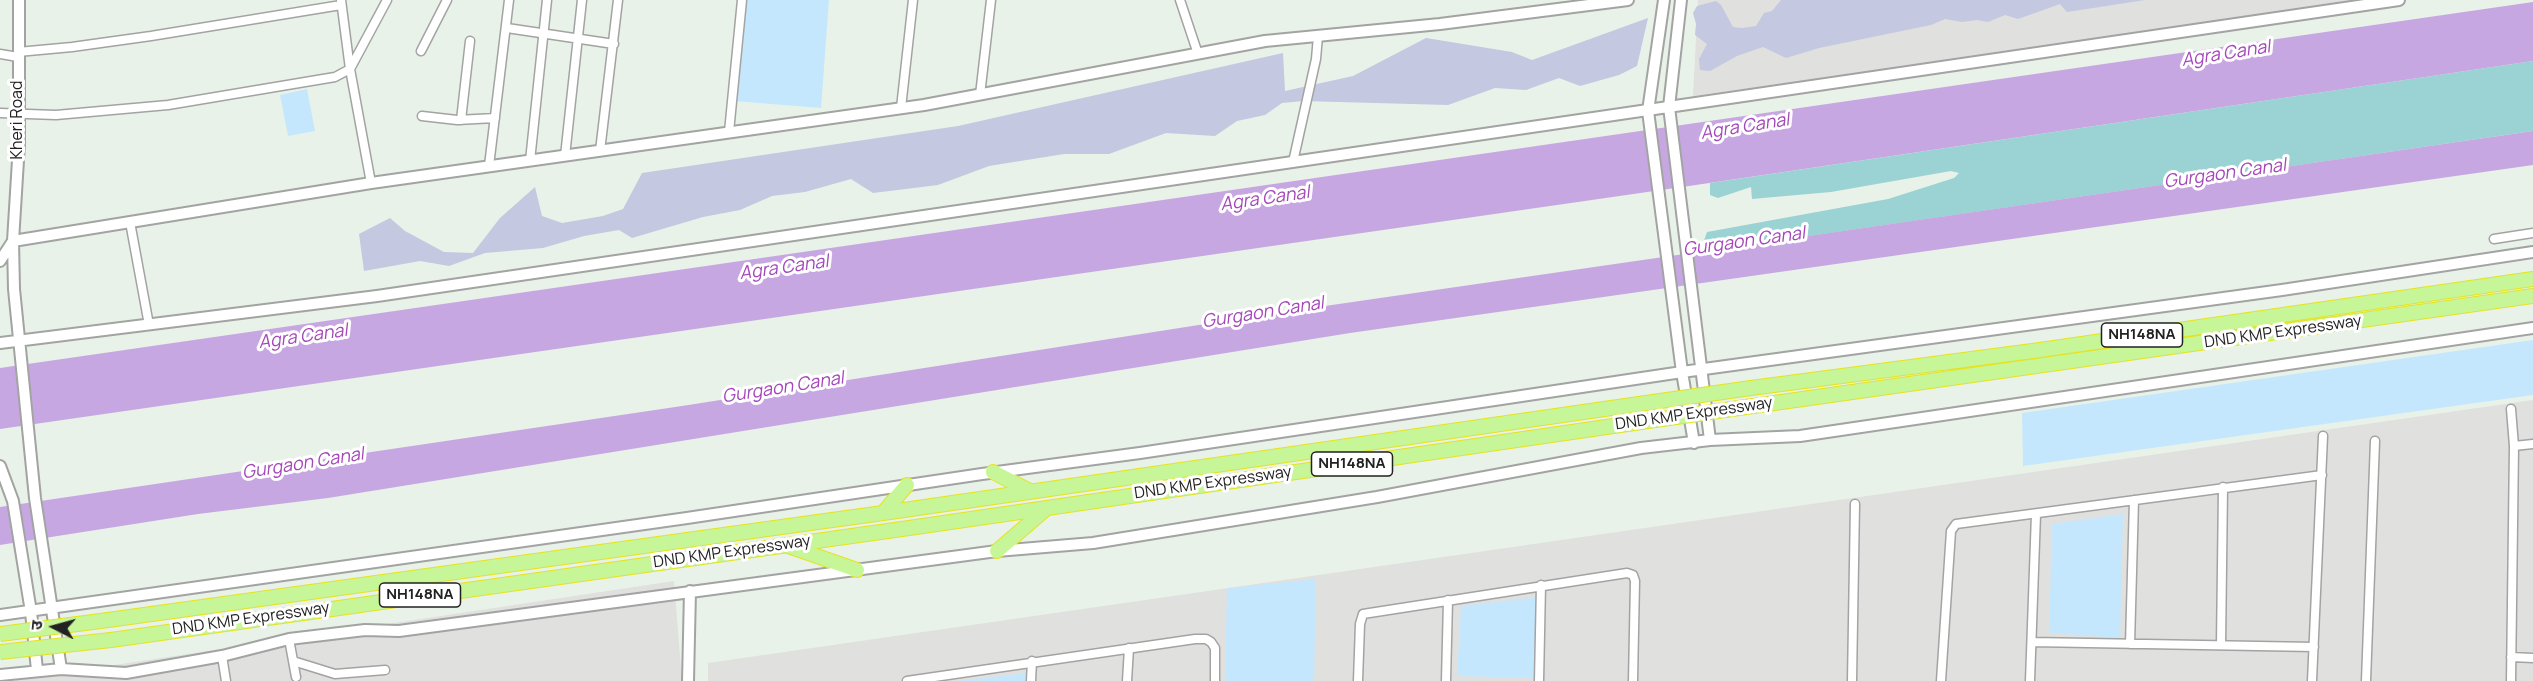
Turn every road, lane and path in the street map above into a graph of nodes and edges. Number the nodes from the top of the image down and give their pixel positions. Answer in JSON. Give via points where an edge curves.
{"nodes":[{"id":1,"x":19,"y":0,"type":"edge"},
{"id":2,"x":387,"y":0,"type":"edge"},
{"id":3,"x":447,"y":0,"type":"edge"},
{"id":4,"x":509,"y":0,"type":"edge"},
{"id":5,"x":547,"y":0,"type":"edge"},
{"id":6,"x":582,"y":0,"type":"edge"},
{"id":7,"x":618,"y":0,"type":"edge"},
{"id":8,"x":742,"y":0,"type":"edge"},
{"id":9,"x":913,"y":0,"type":"edge"},
{"id":10,"x":990,"y":0,"type":"edge"},
{"id":11,"x":1180,"y":0,"type":"edge"},
{"id":12,"x":1628,"y":0,"type":"edge"},
{"id":13,"x":1664,"y":0,"type":"edge"},
{"id":14,"x":1681,"y":0,"type":"edge"},
{"id":15,"x":2399,"y":0,"type":"edge"},
{"id":16,"x":341,"y":3,"type":"edge"},
{"id":17,"x":507,"y":28,"type":"junction"},
{"id":18,"x":544,"y":34,"type":"junction"},
{"id":19,"x":1318,"y":36,"type":"junction"},
{"id":20,"x":577,"y":38,"type":"junction"},
{"id":21,"x":470,"y":41,"type":"dead end"},
{"id":22,"x":614,"y":44,"type":"junction"},
{"id":23,"x":421,"y":51,"type":"dead end"},
{"id":24,"x":0,"y":54,"type":"edge"},
{"id":25,"x":1198,"y":54,"type":"junction"},
{"id":26,"x":18,"y":55,"type":"junction"},
{"id":27,"x":350,"y":69,"type":"junction"},
{"id":28,"x":980,"y":94,"type":"junction"},
{"id":29,"x":1669,"y":107,"type":"junction"},
{"id":30,"x":901,"y":108,"type":"junction"},
{"id":31,"x":1648,"y":111,"type":"junction"},
{"id":32,"x":0,"y":113,"type":"edge"},
{"id":33,"x":19,"y":115,"type":"junction"},
{"id":34,"x":422,"y":116,"type":"dead end"},
{"id":35,"x":495,"y":118,"type":"junction"},
{"id":36,"x":461,"y":120,"type":"junction"},
{"id":37,"x":729,"y":132,"type":"junction"},
{"id":38,"x":600,"y":152,"type":"junction"},
{"id":39,"x":565,"y":156,"type":"junction"},
{"id":40,"x":530,"y":161,"type":"junction"},
{"id":41,"x":1293,"y":162,"type":"junction"},
{"id":42,"x":489,"y":166,"type":"junction"},
{"id":43,"x":371,"y":183,"type":"junction"},
{"id":44,"x":130,"y":222,"type":"junction"},
{"id":45,"x":2533,"y":233,"type":"edge"},
{"id":46,"x":2494,"y":239,"type":"dead end"},
{"id":47,"x":13,"y":241,"type":"junction"},
{"id":48,"x":2533,"y":252,"type":"edge"},
{"id":49,"x":0,"y":261,"type":"edge"},
{"id":50,"x":2533,"y":279,"type":"edge"},
{"id":51,"x":2533,"y":296,"type":"edge"},
{"id":52,"x":149,"y":326,"type":"junction"},
{"id":53,"x":2533,"y":328,"type":"edge"},
{"id":54,"x":18,"y":341,"type":"junction"},
{"id":55,"x":0,"y":344,"type":"edge"},
{"id":56,"x":1702,"y":369,"type":"junction"},
{"id":57,"x":1682,"y":372,"type":"junction"},
{"id":58,"x":2511,"y":409,"type":"dead end"},
{"id":59,"x":2323,"y":436,"type":"dead end"},
{"id":60,"x":1710,"y":440,"type":"junction"},
{"id":61,"x":2375,"y":441,"type":"dead end"},
{"id":62,"x":1694,"y":443,"type":"junction"},
{"id":63,"x":2533,"y":444,"type":"edge"},
{"id":64,"x":2514,"y":447,"type":"junction"},
{"id":65,"x":0,"y":466,"type":"edge"},
{"id":66,"x":993,"y":472,"type":"junction"},
{"id":67,"x":2322,"y":475,"type":"junction"},
{"id":68,"x":907,"y":485,"type":"junction"},
{"id":69,"x":2223,"y":487,"type":"junction"},
{"id":70,"x":1030,"y":490,"type":"junction"},
{"id":71,"x":2133,"y":500,"type":"junction"},
{"id":72,"x":1855,"y":504,"type":"dead end"},
{"id":73,"x":1047,"y":507,"type":"junction"},
{"id":74,"x":883,"y":513,"type":"junction"},
{"id":75,"x":2036,"y":514,"type":"junction"},
{"id":76,"x":785,"y":545,"type":"junction"},
{"id":77,"x":997,"y":551,"type":"junction"},
{"id":78,"x":857,"y":570,"type":"junction"},
{"id":79,"x":1541,"y":585,"type":"junction"},
{"id":80,"x":690,"y":591,"type":"junction"},
{"id":81,"x":1448,"y":600,"type":"junction"},
{"id":82,"x":53,"y":609,"type":"junction"},
{"id":83,"x":31,"y":612,"type":"junction"},
{"id":84,"x":0,"y":615,"type":"edge"},
{"id":85,"x":0,"y":634,"type":"edge"},
{"id":86,"x":289,"y":639,"type":"junction"},
{"id":87,"x":2032,"y":642,"type":"junction"},
{"id":88,"x":2130,"y":644,"type":"junction"},
{"id":89,"x":2221,"y":645,"type":"junction"},
{"id":90,"x":2314,"y":647,"type":"junction"},
{"id":91,"x":1129,"y":648,"type":"junction"},
{"id":92,"x":0,"y":652,"type":"edge"},
{"id":93,"x":222,"y":656,"type":"junction"},
{"id":94,"x":2511,"y":657,"type":"junction"},
{"id":95,"x":2533,"y":658,"type":"edge"},
{"id":96,"x":293,"y":662,"type":"junction"},
{"id":97,"x":1032,"y":662,"type":"junction"},
{"id":98,"x":62,"y":669,"type":"junction"},
{"id":99,"x":37,"y":670,"type":"junction"},
{"id":100,"x":385,"y":670,"type":"dead end"},
{"id":101,"x":0,"y":675,"type":"edge"},
{"id":102,"x":296,"y":677,"type":"dead end"},
{"id":103,"x":941,"y":678,"type":"edge"},
{"id":104,"x":226,"y":681,"type":"edge"},
{"id":105,"x":688,"y":681,"type":"edge"},
{"id":106,"x":907,"y":681,"type":"edge"},
{"id":107,"x":1031,"y":681,"type":"edge"},
{"id":108,"x":1127,"y":681,"type":"edge"},
{"id":109,"x":1215,"y":681,"type":"edge"},
{"id":110,"x":1358,"y":681,"type":"edge"},
{"id":111,"x":1446,"y":681,"type":"edge"},
{"id":112,"x":1539,"y":681,"type":"edge"},
{"id":113,"x":1633,"y":681,"type":"edge"},
{"id":114,"x":1852,"y":681,"type":"edge"},
{"id":115,"x":1941,"y":681,"type":"edge"},
{"id":116,"x":2030,"y":681,"type":"edge"},
{"id":117,"x":2312,"y":681,"type":"edge"},
{"id":118,"x":2366,"y":681,"type":"edge"},
{"id":119,"x":2511,"y":681,"type":"edge"}],
"edges":[{"from":1,"to":26,"type":"street","name":"Kheri Road"},
{"from":2,"to":27,"type":"street"},
{"from":3,"to":23,"type":"street"},
{"from":4,"to":17,"type":"street"},
{"from":5,"to":18,"type":"street"},
{"from":6,"to":20,"type":"street"},
{"from":7,"to":22,"type":"street"},
{"from":8,"to":37,"type":"street"},
{"from":9,"to":30,"type":"street"},
{"from":10,"to":28,"type":"street"},
{"from":11,"to":25,"type":"street"},
{"from":12,"to":19,"type":"street"},
{"from":13,"to":31,"type":"street"},
{"from":14,"to":29,"type":"street"},
{"from":15,"to":29,"type":"street"},
{"from":16,"to":26,"type":"street"},
{"from":16,"to":27,"type":"street"},
{"from":17,"to":18,"type":"street"},
{"from":17,"to":35,"type":"street"},
{"from":18,"to":20,"type":"street"},
{"from":18,"to":40,"type":"street"},
{"from":19,"to":25,"type":"street"},
{"from":19,"to":41,"type":"street"},
{"from":20,"to":22,"type":"street"},
{"from":20,"to":39,"type":"street"},
{"from":21,"to":36,"type":"street"},
{"from":22,"to":38,"type":"street"},
{"from":24,"to":26,"type":"street"},
{"from":25,"to":28,"type":"street"},
{"from":26,"to":33,"type":"street","name":"Kheri Road"},
{"from":27,"to":33,"type":"street","via":[[335,77],[168,105]]},
{"from":27,"to":43,"type":"street"},
{"from":28,"to":30,"type":"street"},
{"from":29,"to":31,"type":"street"},
{"from":29,"to":56,"type":"street"},
{"from":30,"to":37,"type":"street"},
{"from":31,"to":41,"type":"street"},
{"from":31,"to":57,"type":"street"},
{"from":32,"to":33,"type":"street"},
{"from":33,"to":47,"type":"street","name":"Kheri Road"},
{"from":34,"to":36,"type":"street"},
{"from":35,"to":36,"type":"street"},
{"from":35,"to":42,"type":"street"},
{"from":37,"to":38,"type":"street"},
{"from":38,"to":39,"type":"street"},
{"from":39,"to":40,"type":"street"},
{"from":40,"to":42,"type":"street"},
{"from":41,"to":52,"type":"street"},
{"from":42,"to":43,"type":"street"},
{"from":43,"to":44,"type":"street"},
{"from":44,"to":47,"type":"street"},
{"from":44,"to":52,"type":"street"},
{"from":45,"to":46,"type":"street"},
{"from":47,"to":49,"type":"street"},
{"from":47,"to":54,"type":"street","name":"Kheri Road"},
{"from":48,"to":56,"type":"street"},
{"from":50,"to":70,"type":"highway","name":"DND KMP Expressway","number":"NH148NA","bridge":true},
{"from":51,"to":73,"type":"highway","name":"DND KMP Expressway","number":"NH148NA","bridge":true},
{"from":52,"to":54,"type":"street"},
{"from":53,"to":60,"type":"street","via":[[1800,436]]},
{"from":54,"to":55,"type":"street"},
{"from":54,"to":82,"type":"street","name":"Kheri Road","via":[[35,498]]},
{"from":56,"to":57,"type":"street"},
{"from":56,"to":60,"type":"street"},
{"from":57,"to":62,"type":"street"},
{"from":57,"to":66,"type":"street"},
{"from":58,"to":64,"type":"street"},
{"from":59,"to":67,"type":"street"},
{"from":60,"to":62,"type":"street"},
{"from":61,"to":118,"type":"street"},
{"from":62,"to":77,"type":"street","via":[[1641,448],[1377,497],[1093,543]]},
{"from":63,"to":64,"type":"street"},
{"from":64,"to":94,"type":"street"},
{"from":65,"to":83,"type":"street","via":[[13,501]]},
{"from":66,"to":68,"type":"street"},
{"from":66,"to":70,"type":"highway"},
{"from":67,"to":69,"type":"street"},
{"from":67,"to":90,"type":"street"},
{"from":68,"to":74,"type":"highway"},
{"from":68,"to":82,"type":"street"},
{"from":69,"to":71,"type":"street"},
{"from":69,"to":89,"type":"street"},
{"from":70,"to":74,"type":"highway","name":"DND KMP Expressway","number":"NH148NA"},
{"from":71,"to":75,"type":"street"},
{"from":71,"to":88,"type":"street"},
{"from":72,"to":114,"type":"street"},
{"from":73,"to":76,"type":"highway","name":"DND KMP Expressway","number":"NH148NA"},
{"from":73,"to":77,"type":"highway"},
{"from":74,"to":85,"type":"highway","name":"DND KMP Expressway","number":"NH148NA","bridge":true},
{"from":75,"to":87,"type":"street"},
{"from":75,"to":115,"type":"street","via":[[1953,527]]},
{"from":76,"to":78,"type":"highway"},
{"from":76,"to":92,"type":"highway","name":"DND KMP Expressway","number":"NH148NA","bridge":true,"via":[[111,640]]},
{"from":77,"to":78,"type":"street"},
{"from":78,"to":80,"type":"street"},
{"from":79,"to":81,"type":"street"},
{"from":79,"to":112,"type":"street"},
{"from":79,"to":113,"type":"street","via":[[1633,575]]},
{"from":80,"to":86,"type":"street","via":[[411,629]]},
{"from":80,"to":105,"type":"street"},
{"from":81,"to":110,"type":"street","via":[[1363,614]]},
{"from":81,"to":111,"type":"street"},
{"from":82,"to":83,"type":"street"},
{"from":82,"to":98,"type":"street","name":"Kheri Road"},
{"from":83,"to":84,"type":"street"},
{"from":83,"to":99,"type":"street"},
{"from":86,"to":93,"type":"street"},
{"from":86,"to":96,"type":"street"},
{"from":87,"to":88,"type":"street"},
{"from":87,"to":116,"type":"street"},
{"from":88,"to":89,"type":"street"},
{"from":89,"to":90,"type":"street"},
{"from":90,"to":117,"type":"street"},
{"from":91,"to":97,"type":"street"},
{"from":91,"to":108,"type":"street"},
{"from":91,"to":109,"type":"street","via":[[1206,639],[1215,648]]},
{"from":93,"to":98,"type":"street","via":[[126,673]]},
{"from":93,"to":104,"type":"street"},
{"from":94,"to":95,"type":"street"},
{"from":94,"to":119,"type":"street"},
{"from":96,"to":100,"type":"street","via":[[335,674]]},
{"from":96,"to":102,"type":"street"},
{"from":97,"to":103,"type":"street"},
{"from":97,"to":107,"type":"street"},
{"from":98,"to":99,"type":"street"},
{"from":99,"to":101,"type":"street"},
{"from":103,"to":106,"type":"street"}]}
